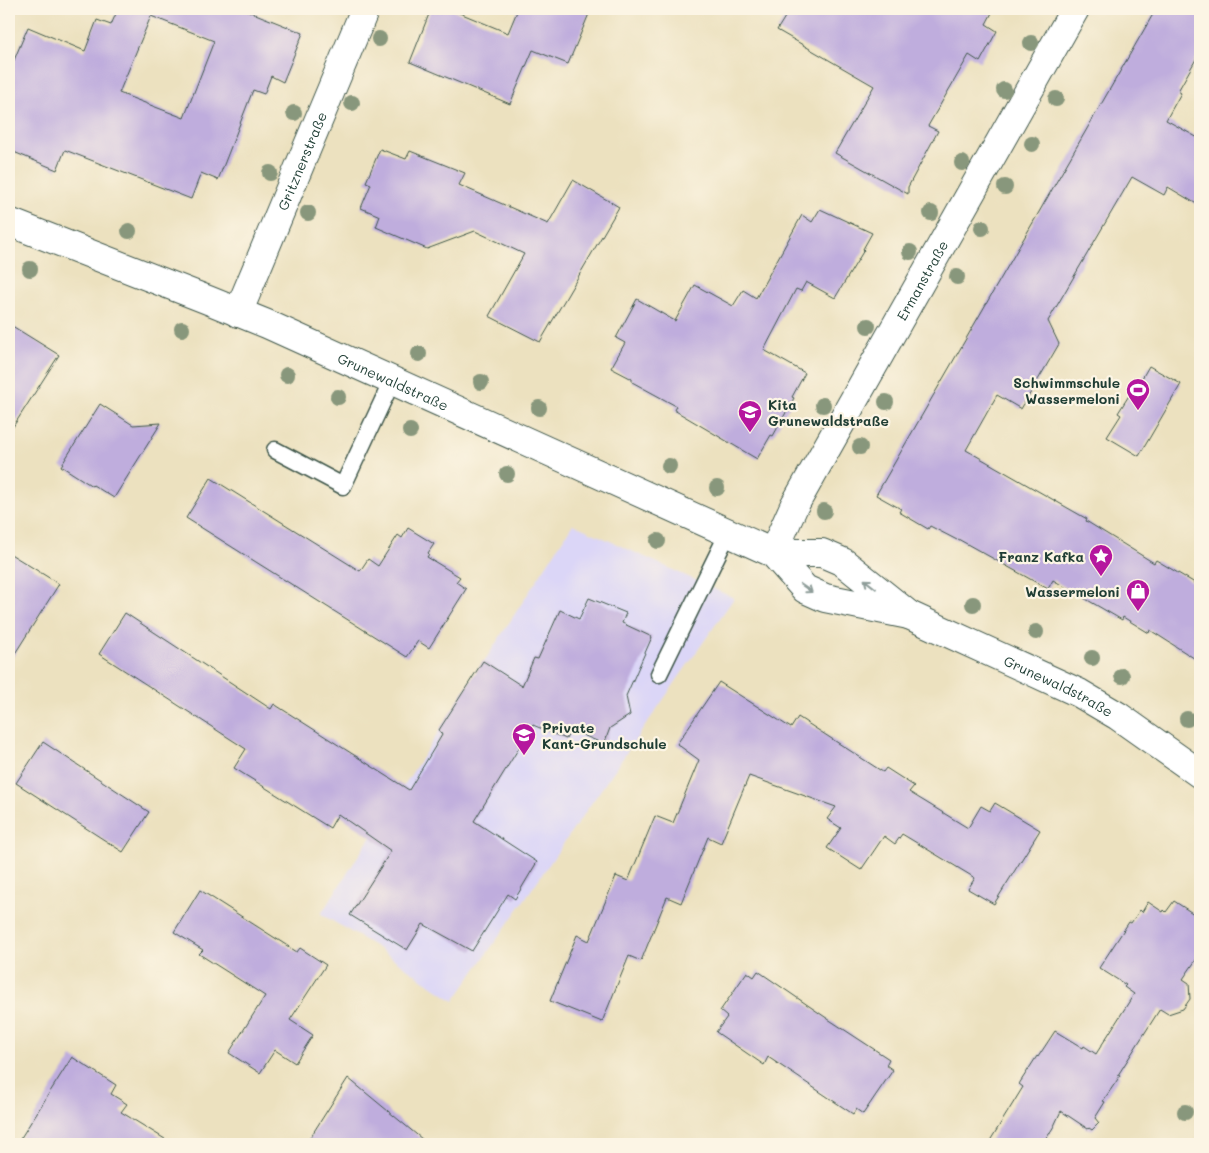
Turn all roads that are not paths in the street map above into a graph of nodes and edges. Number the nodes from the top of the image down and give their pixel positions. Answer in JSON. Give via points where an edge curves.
{"nodes":[{"id":1,"x":366,"y":9,"type":"edge"},
{"id":2,"x":1075,"y":9,"type":"edge"},
{"id":3,"x":9,"y":222,"type":"edge"},
{"id":4,"x":238,"y":313,"type":"junction"},
{"id":5,"x":392,"y":381,"type":"junction"},
{"id":6,"x":276,"y":450,"type":"dead end"},
{"id":7,"x":728,"y":533,"type":"junction"},
{"id":8,"x":773,"y":553,"type":"junction"},
{"id":9,"x":909,"y":615,"type":"junction"},
{"id":10,"x":659,"y":674,"type":"dead end"},
{"id":11,"x":1200,"y":774,"type":"edge"}],
"edges":[{"from":1,"to":4,"type":"main road","name":"Gritznerstraße"},
{"from":2,"to":8,"type":"main road","name":"Ermanstraße","via":[[794,506]]},
{"from":3,"to":4,"type":"main road","name":"Grunewaldstraße"},
{"from":4,"to":5,"type":"main road","name":"Grunewaldstraße"},
{"from":5,"to":6,"type":"lane","via":[[342,486]]},
{"from":5,"to":7,"type":"main road","name":"Grunewaldstraße"},
{"from":7,"to":8,"type":"main road","name":"Grunewaldstraße"},
{"from":7,"to":10,"type":"lane"},
{"from":8,"to":9,"type":"main road","name":"Grunewaldstraße","one_way":true,"via":[[805,589],[825,598]]},
{"from":9,"to":8,"type":"main road","name":"Grunewaldstraße","one_way":true,"via":[[843,562],[822,553]]},
{"from":9,"to":11,"type":"main road","name":"Grunewaldstraße","via":[[1079,694],[1118,716]]}]}
